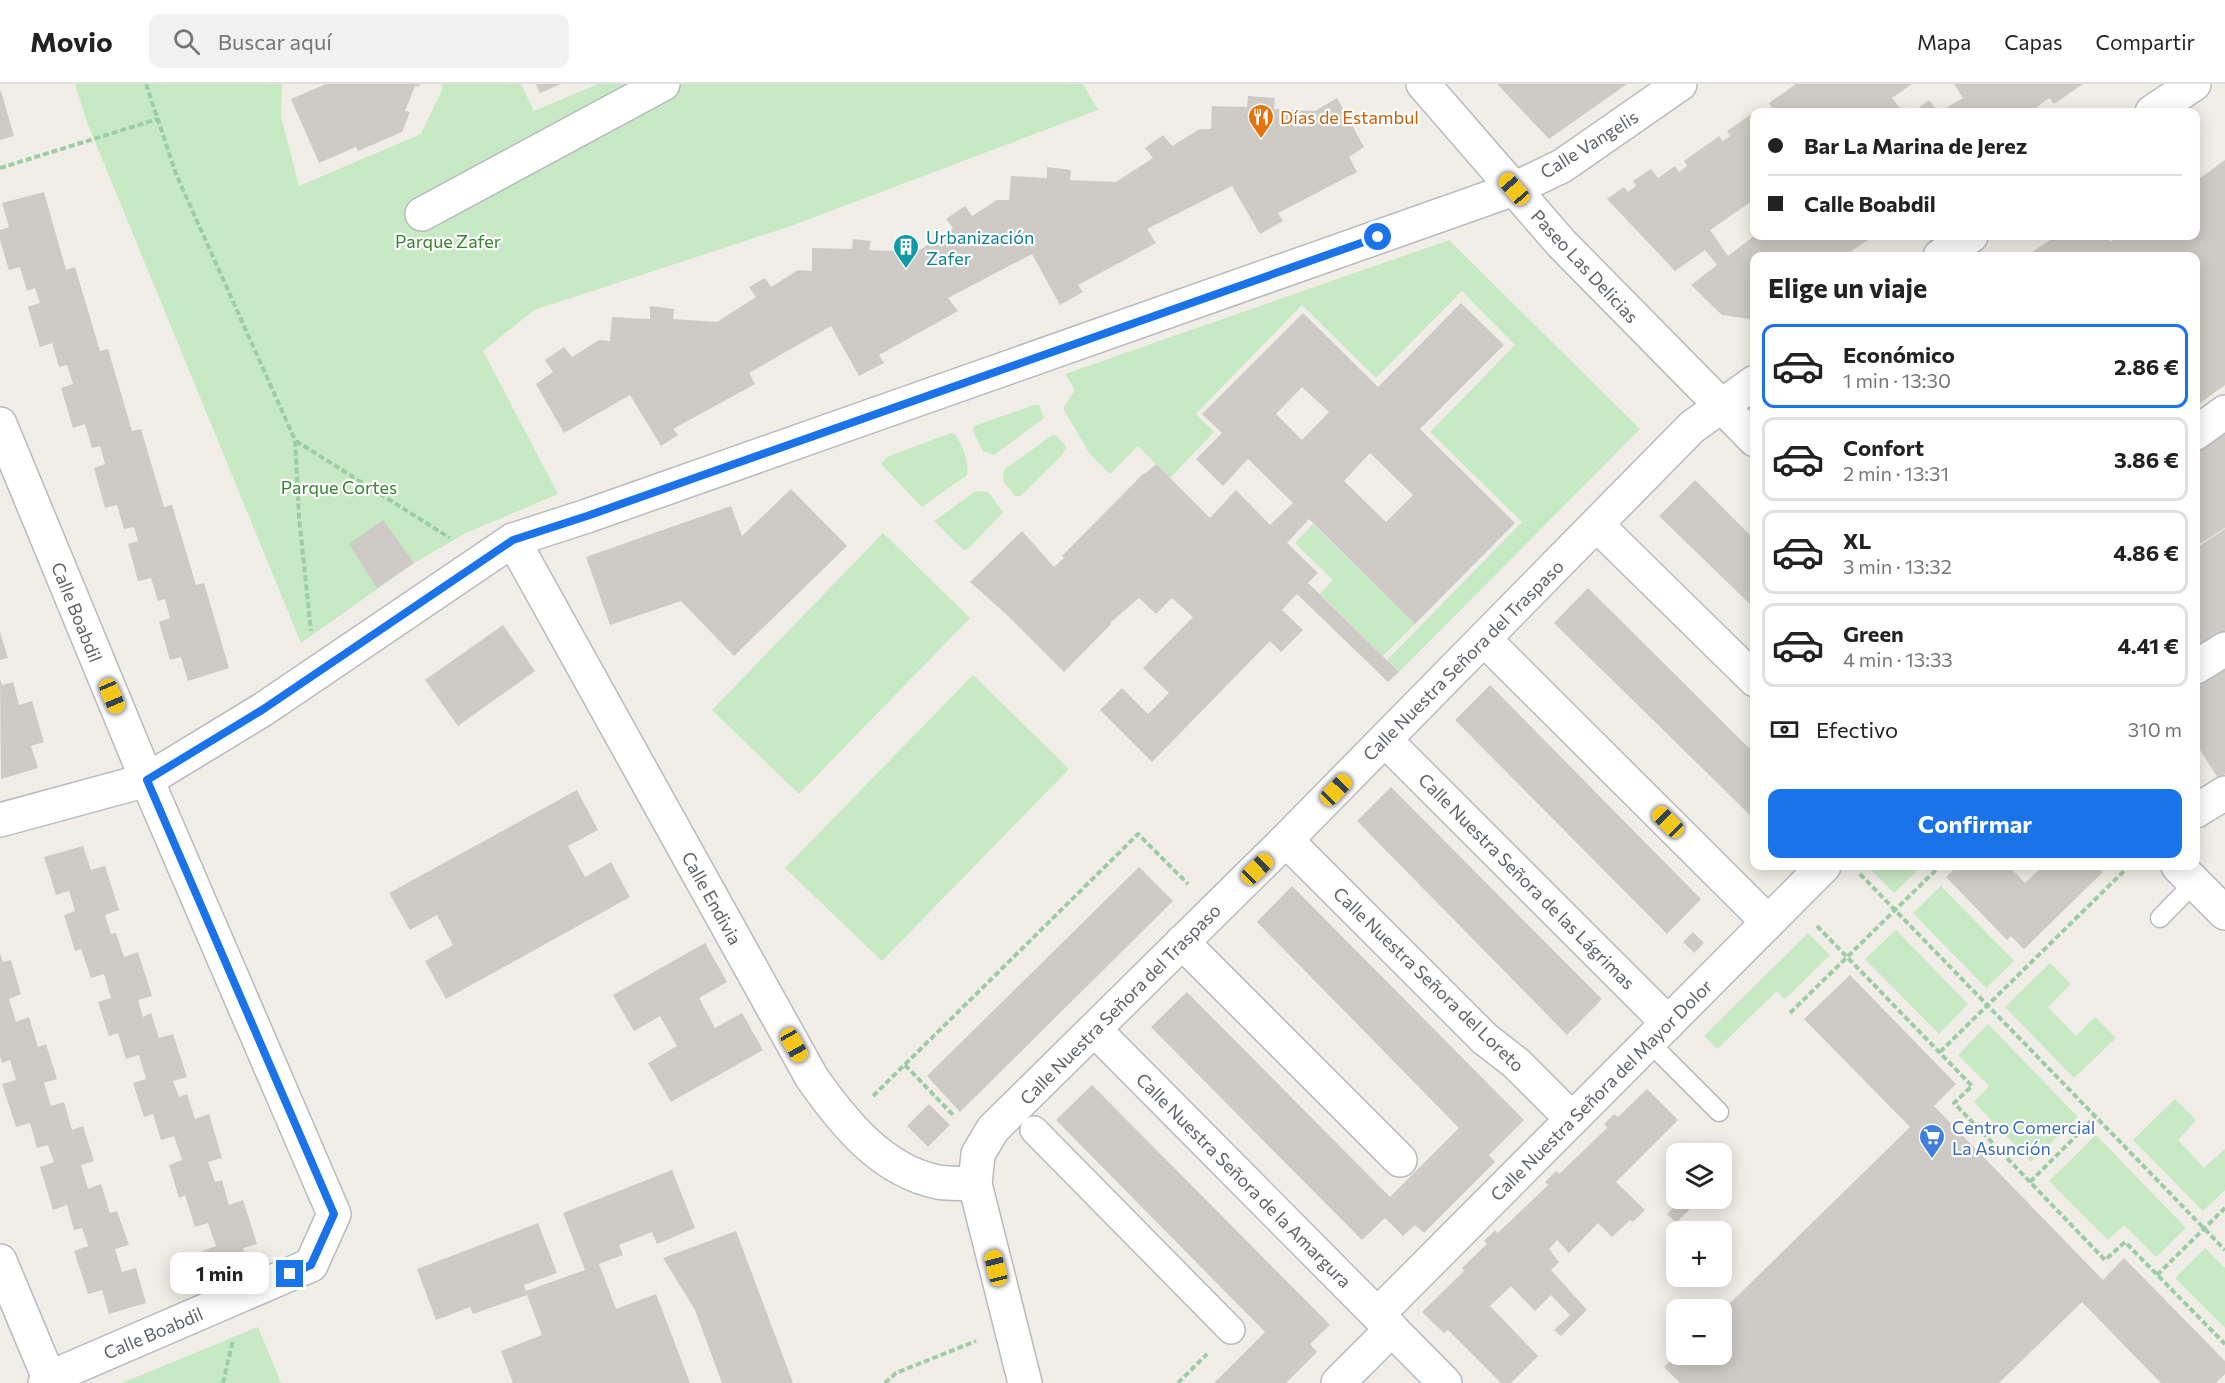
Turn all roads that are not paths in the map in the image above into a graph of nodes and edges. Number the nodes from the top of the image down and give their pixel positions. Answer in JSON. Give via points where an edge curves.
{"nodes":[{"id":1,"x":663,"y":84,"type":"edge"},
{"id":2,"x":1423,"y":84,"type":"edge"},
{"id":3,"x":1680,"y":84,"type":"edge"},
{"id":4,"x":2194,"y":84,"type":"edge"},
{"id":5,"x":2158,"y":108,"type":"edge"},
{"id":6,"x":1514,"y":189,"type":"junction"},
{"id":7,"x":422,"y":214,"type":"dead end"},
{"id":8,"x":1965,"y":240,"type":"edge"},
{"id":9,"x":1946,"y":252,"type":"edge"},
{"id":10,"x":1750,"y":385,"type":"edge"},
{"id":11,"x":1720,"y":405,"type":"junction"},
{"id":12,"x":2225,"y":412,"type":"edge"},
{"id":13,"x":0,"y":424,"type":"edge"},
{"id":14,"x":2200,"y":430,"type":"edge"},
{"id":15,"x":1750,"y":435,"type":"edge"},
{"id":16,"x":1597,"y":525,"type":"junction"},
{"id":17,"x":513,"y":540,"type":"junction"},
{"id":18,"x":1484,"y":639,"type":"junction"},
{"id":19,"x":2225,"y":649,"type":"edge"},
{"id":20,"x":2200,"y":665,"type":"edge"},
{"id":21,"x":1750,"y":675,"type":"edge"},
{"id":22,"x":1385,"y":740,"type":"junction"},
{"id":23,"x":147,"y":780,"type":"junction"},
{"id":24,"x":2225,"y":793,"type":"edge"},
{"id":25,"x":2200,"y":809,"type":"edge"},
{"id":26,"x":0,"y":820,"type":"edge"},
{"id":27,"x":1287,"y":840,"type":"junction"},
{"id":28,"x":1820,"y":870,"type":"edge"},
{"id":29,"x":2186,"y":874,"type":"edge"},
{"id":30,"x":2225,"y":913,"type":"edge"},
{"id":31,"x":2160,"y":918,"type":"dead end"},
{"id":32,"x":1768,"y":922,"type":"junction"},
{"id":33,"x":1182,"y":942,"type":"junction"},
{"id":34,"x":1095,"y":1030,"type":"junction"},
{"id":35,"x":1659,"y":1032,"type":"junction"},
{"id":36,"x":1719,"y":1112,"type":"dead end"},
{"id":37,"x":1572,"y":1119,"type":"junction"},
{"id":38,"x":1034,"y":1130,"type":"dead end"},
{"id":39,"x":1400,"y":1161,"type":"dead end"},
{"id":40,"x":975,"y":1184,"type":"junction"},
{"id":41,"x":0,"y":1262,"type":"edge"},
{"id":42,"x":1385,"y":1321,"type":"junction"},
{"id":43,"x":1231,"y":1330,"type":"dead end"},
{"id":44,"x":48,"y":1381,"type":"edge"},
{"id":45,"x":1025,"y":1383,"type":"edge"},
{"id":46,"x":1338,"y":1383,"type":"edge"},
{"id":47,"x":1445,"y":1383,"type":"edge"}],
"edges":[{"from":1,"to":7,"type":"street"},
{"from":2,"to":6,"type":"street","name":"Paseo Las Delicias"},
{"from":3,"to":6,"type":"street","name":"Calle Vangelis","via":[[1562,166]]},
{"from":4,"to":5,"type":"street"},
{"from":6,"to":11,"type":"street","name":"Paseo Las Delicias"},
{"from":6,"to":17,"type":"street","name":"Calle Vangelis"},
{"from":8,"to":9,"type":"street"},
{"from":10,"to":11,"type":"street","name":"Calle Nuestra Señora del Traspaso"},
{"from":11,"to":15,"type":"street","name":"Paseo Las Delicias"},
{"from":11,"to":16,"type":"street","name":"Calle Nuestra Señora del Traspaso","via":[[1692,427]]},
{"from":12,"to":14,"type":"street"},
{"from":13,"to":23,"type":"street","name":"Calle Boabdil"},
{"from":16,"to":18,"type":"street","name":"Calle Nuestra Señora del Traspaso"},
{"from":16,"to":21,"type":"street"},
{"from":17,"to":23,"type":"street","name":"Calle Vangelis","via":[[262,710]]},
{"from":17,"to":40,"type":"street","name":"Calle Endivia","via":[[808,1070],[836,1112],[902,1170],[938,1182]]},
{"from":18,"to":22,"type":"street","name":"Calle Nuestra Señora del Traspaso"},
{"from":18,"to":32,"type":"street"},
{"from":19,"to":20,"type":"street"},
{"from":22,"to":27,"type":"street","name":"Calle Nuestra Señora del Traspaso"},
{"from":22,"to":35,"type":"street","name":"Calle Nuestra Señora de las Lágrimas"},
{"from":23,"to":26,"type":"street","name":"Calle Vangelis"},
{"from":23,"to":44,"type":"street","name":"Calle Boabdil","via":[[334,1214],[311,1265]]},
{"from":24,"to":25,"type":"street"},
{"from":27,"to":33,"type":"street","name":"Calle Nuestra Señora del Traspaso"},
{"from":27,"to":37,"type":"street","name":"Calle Nuestra Señora del Loreto","via":[[1485,1039],[1516,1063]]},
{"from":28,"to":32,"type":"street","name":"Calle Nuestra Señora del Mayor Dolor"},
{"from":29,"to":30,"type":"street"},
{"from":29,"to":31,"type":"lane"},
{"from":32,"to":35,"type":"street","name":"Calle Nuestra Señora del Mayor Dolor"},
{"from":33,"to":34,"type":"street","name":"Calle Nuestra Señora del Traspaso"},
{"from":33,"to":39,"type":"street"},
{"from":34,"to":40,"type":"street","name":"Calle Nuestra Señora del Traspaso","via":[[993,1129],[978,1154]]},
{"from":34,"to":42,"type":"street","name":"Calle Nuestra Señora de la Amargura"},
{"from":35,"to":36,"type":"lane"},
{"from":35,"to":37,"type":"street","name":"Calle Nuestra Señora del Mayor Dolor"},
{"from":37,"to":42,"type":"street","name":"Calle Nuestra Señora del Mayor Dolor"},
{"from":38,"to":43,"type":"street"},
{"from":40,"to":45,"type":"street","name":"Calle Nuestra Señora del Traspaso"},
{"from":41,"to":44,"type":"street"},
{"from":42,"to":46,"type":"street","name":"Calle Nuestra Señora del Mayor Dolor"},
{"from":42,"to":47,"type":"street","name":"Calle Nuestra Señora de la Amargura"}]}
